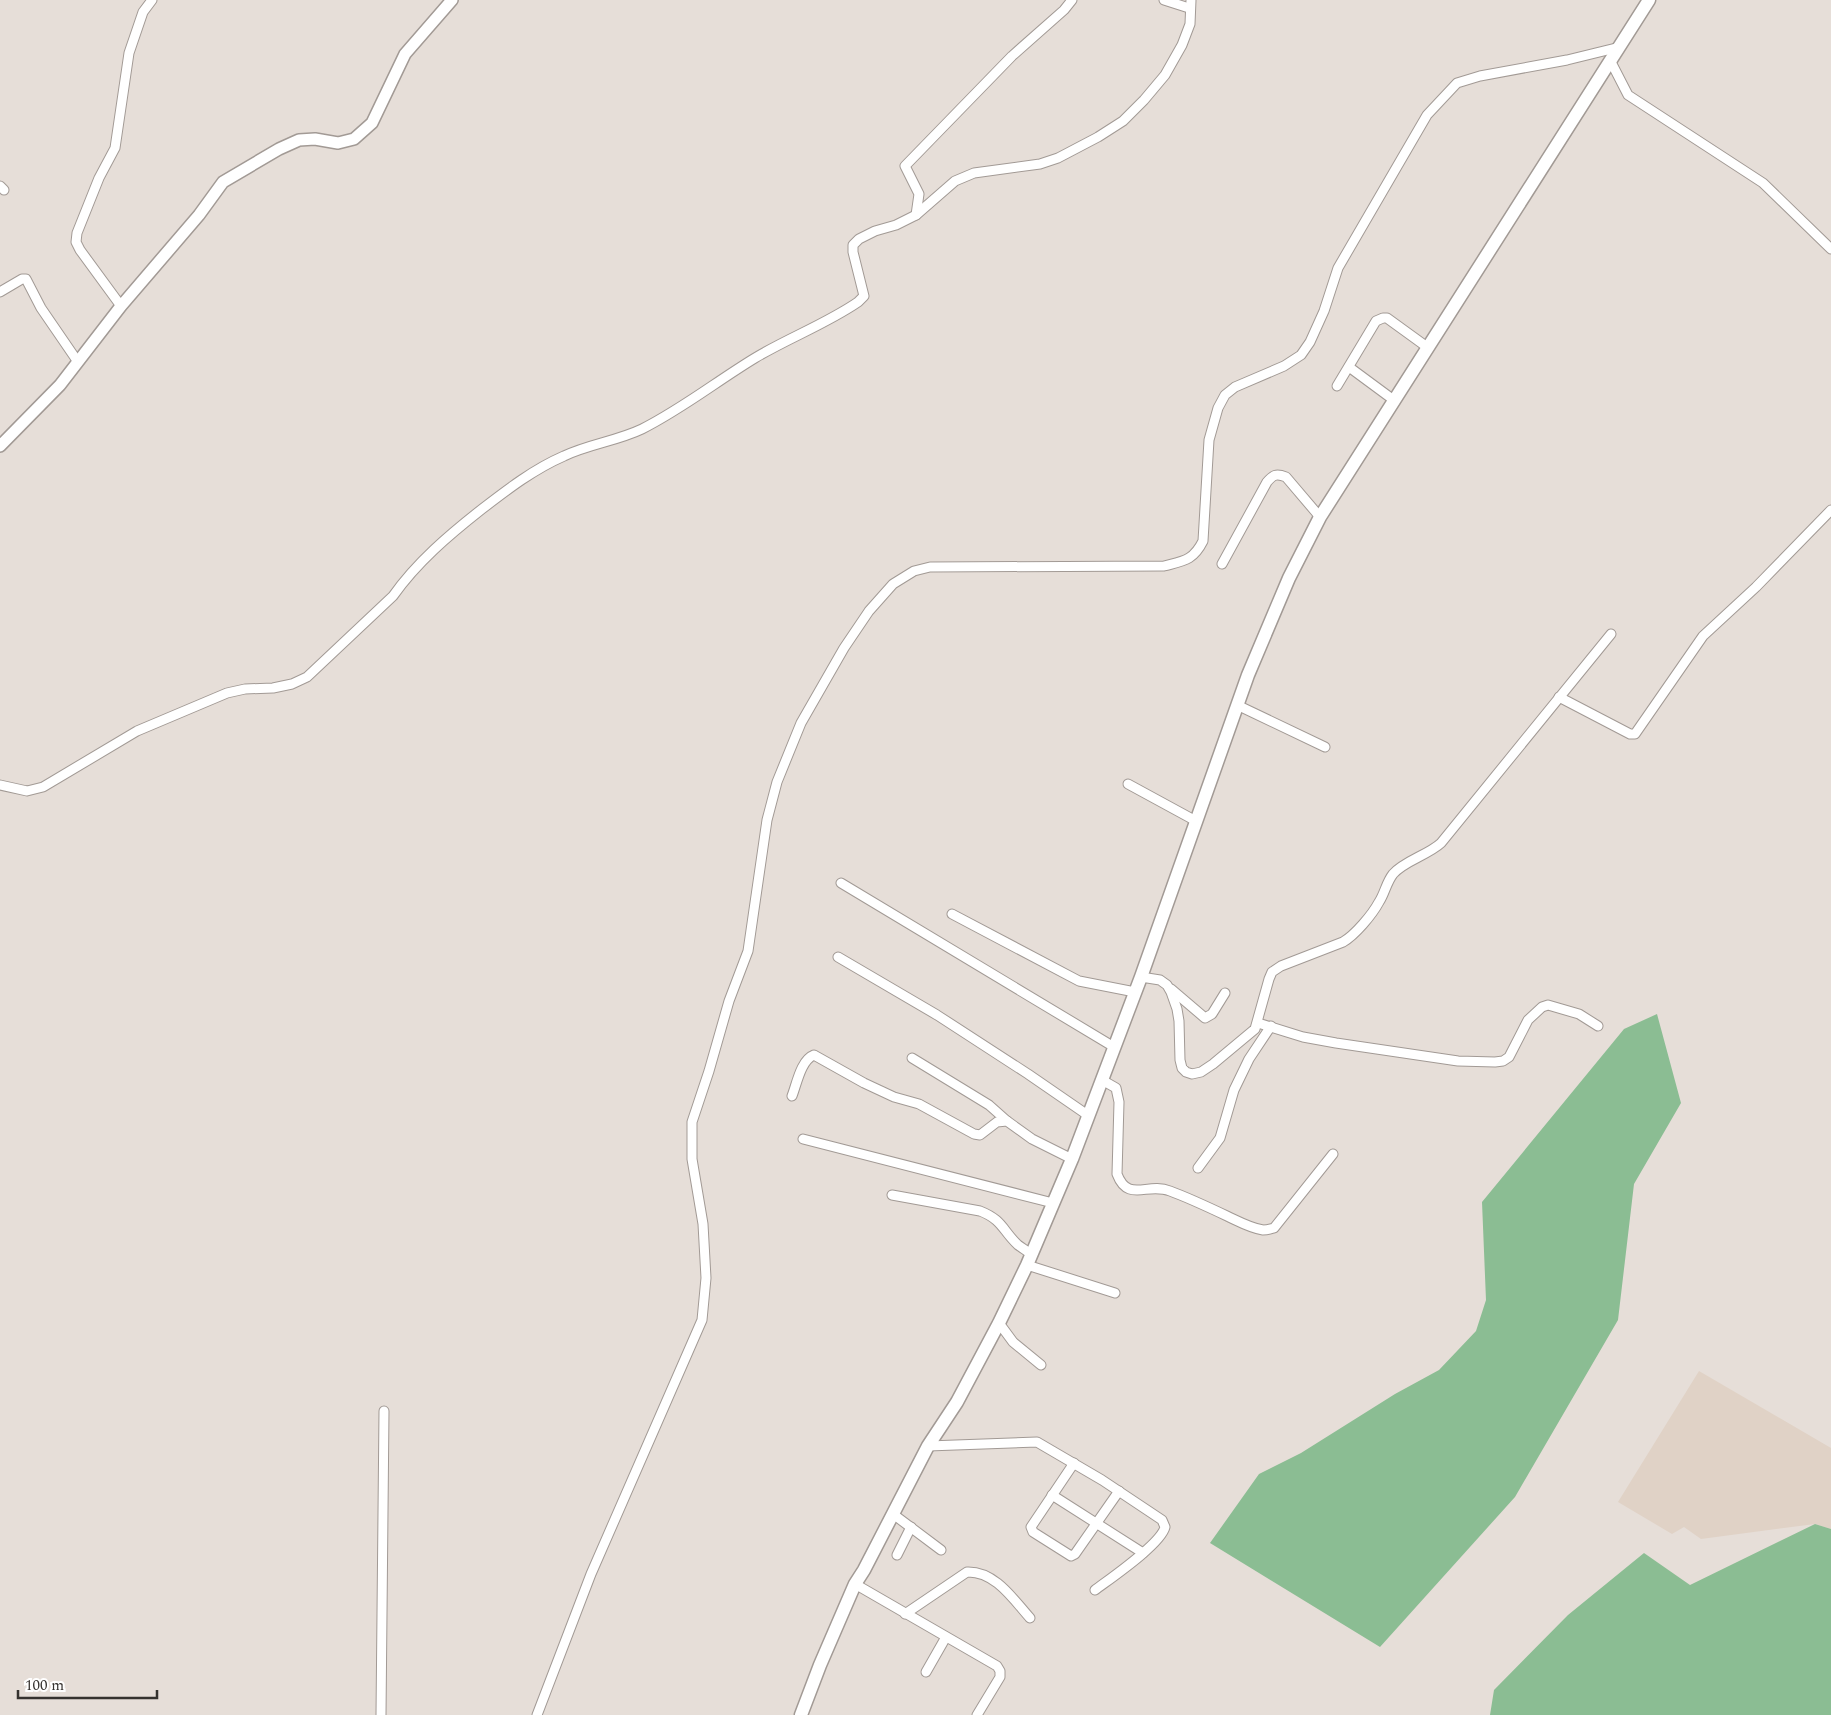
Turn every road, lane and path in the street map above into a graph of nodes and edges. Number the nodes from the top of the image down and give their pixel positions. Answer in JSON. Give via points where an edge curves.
{"nodes":[{"id":1,"x":152,"y":0,"type":"edge"},
{"id":2,"x":452,"y":0,"type":"edge"},
{"id":3,"x":1072,"y":0,"type":"edge"},
{"id":4,"x":1164,"y":0,"type":"edge"},
{"id":5,"x":1650,"y":0,"type":"edge"},
{"id":6,"x":1190,"y":4,"type":"edge"},
{"id":7,"x":1620,"y":47,"type":"junction"},
{"id":8,"x":1611,"y":62,"type":"junction"},
{"id":9,"x":916,"y":214,"type":"junction"},
{"id":10,"x":1831,"y":249,"type":"edge"},
{"id":11,"x":0,"y":292,"type":"edge"},
{"id":12,"x":121,"y":306,"type":"junction"},
{"id":13,"x":1427,"y":347,"type":"junction"},
{"id":14,"x":78,"y":362,"type":"junction"},
{"id":15,"x":1349,"y":367,"type":"junction"},
{"id":16,"x":1337,"y":386,"type":"dead end"},
{"id":17,"x":1395,"y":401,"type":"junction"},
{"id":18,"x":0,"y":446,"type":"edge"},
{"id":19,"x":1831,"y":510,"type":"edge"},
{"id":20,"x":1320,"y":517,"type":"junction"},
{"id":21,"x":1222,"y":564,"type":"dead end"},
{"id":22,"x":1611,"y":634,"type":"dead end"},
{"id":23,"x":1559,"y":698,"type":"junction"},
{"id":24,"x":1237,"y":706,"type":"junction"},
{"id":25,"x":1325,"y":747,"type":"dead end"},
{"id":26,"x":1128,"y":784,"type":"dead end"},
{"id":27,"x":0,"y":785,"type":"edge"},
{"id":28,"x":1196,"y":821,"type":"junction"},
{"id":29,"x":841,"y":883,"type":"dead end"},
{"id":30,"x":952,"y":914,"type":"dead end"},
{"id":31,"x":838,"y":957,"type":"dead end"},
{"id":32,"x":1141,"y":978,"type":"junction"},
{"id":33,"x":1167,"y":985,"type":"junction"},
{"id":34,"x":1135,"y":992,"type":"junction"},
{"id":35,"x":1225,"y":993,"type":"dead end"},
{"id":36,"x":1258,"y":1023,"type":"junction"},
{"id":37,"x":1271,"y":1026,"type":"junction"},
{"id":38,"x":1598,"y":1026,"type":"dead end"},
{"id":39,"x":1114,"y":1048,"type":"junction"},
{"id":40,"x":912,"y":1058,"type":"dead end"},
{"id":41,"x":1102,"y":1080,"type":"junction"},
{"id":42,"x":792,"y":1096,"type":"dead end"},
{"id":43,"x":1089,"y":1116,"type":"junction"},
{"id":44,"x":1007,"y":1120,"type":"junction"},
{"id":45,"x":803,"y":1139,"type":"dead end"},
{"id":46,"x":1333,"y":1154,"type":"dead end"},
{"id":47,"x":1072,"y":1160,"type":"junction"},
{"id":48,"x":1198,"y":1168,"type":"dead end"},
{"id":49,"x":892,"y":1195,"type":"dead end"},
{"id":50,"x":1053,"y":1203,"type":"junction"},
{"id":51,"x":1029,"y":1259,"type":"junction"},
{"id":52,"x":1115,"y":1293,"type":"dead end"},
{"id":53,"x":999,"y":1323,"type":"junction"},
{"id":54,"x":1041,"y":1364,"type":"dead end"},
{"id":55,"x":384,"y":1411,"type":"dead end"},
{"id":56,"x":928,"y":1446,"type":"junction"},
{"id":57,"x":1074,"y":1463,"type":"junction"},
{"id":58,"x":1119,"y":1491,"type":"junction"},
{"id":59,"x":1052,"y":1494,"type":"junction"},
{"id":60,"x":893,"y":1514,"type":"junction"},
{"id":61,"x":1097,"y":1524,"type":"junction"},
{"id":62,"x":911,"y":1527,"type":"junction"},
{"id":63,"x":941,"y":1550,"type":"dead end"},
{"id":64,"x":1143,"y":1553,"type":"junction"},
{"id":65,"x":897,"y":1555,"type":"dead end"},
{"id":66,"x":855,"y":1584,"type":"junction"},
{"id":67,"x":1095,"y":1590,"type":"dead end"},
{"id":68,"x":905,"y":1614,"type":"junction"},
{"id":69,"x":1030,"y":1618,"type":"dead end"},
{"id":70,"x":946,"y":1636,"type":"junction"},
{"id":71,"x":926,"y":1672,"type":"dead end"},
{"id":72,"x":381,"y":1715,"type":"edge"},
{"id":73,"x":537,"y":1715,"type":"edge"},
{"id":74,"x":802,"y":1715,"type":"edge"},
{"id":75,"x":977,"y":1715,"type":"edge"}],
"edges":[{"from":1,"to":12,"type":"street","via":[[143,12],[129,53],[115,148],[77,232],[76,242],[80,250]]},
{"from":2,"to":12,"type":"street","via":[[405,54],[372,123],[354,139],[338,143],[299,140],[223,182]]},
{"from":3,"to":9,"type":"street","via":[[904,166],[919,194]]},
{"from":4,"to":6,"type":"street"},
{"from":5,"to":7,"type":"main road"},
{"from":6,"to":9,"type":"street","via":[[1190,24],[1165,75],[1123,121],[1058,158],[1040,164],[974,173],[955,181]]},
{"from":7,"to":8,"type":"main road"},
{"from":7,"to":73,"type":"street","via":[[1457,83],[1427,115],[1338,268],[1324,311],[1301,355],[1235,387],[1225,395],[1218,408],[1209,440],[1203,541],[1189,560],[1164,566],[930,567],[914,571],[893,584],[869,611],[844,648],[801,722],[777,782],[767,820],[748,951],[692,1122],[692,1159],[703,1224],[706,1278],[702,1320],[591,1574]]},
{"from":8,"to":10,"type":"street","via":[[1628,95],[1763,183]]},
{"from":8,"to":13,"type":"main road"},
{"from":9,"to":27,"type":"street","via":[[896,225],[875,231],[853,246],[864,296],[858,302],[755,358],[662,419],[618,439],[565,455],[512,485],[420,563],[393,596],[307,676],[292,684],[245,689],[219,696],[138,732],[43,786],[27,791]]},
{"from":11,"to":14,"type":"street","via":[[26,279],[41,308]]},
{"from":12,"to":14,"type":"street"},
{"from":13,"to":15,"type":"street","via":[[1383,318],[1376,321]]},
{"from":13,"to":17,"type":"main road"},
{"from":14,"to":18,"type":"street"},
{"from":15,"to":16,"type":"street"},
{"from":15,"to":17,"type":"street"},
{"from":17,"to":20,"type":"main road"},
{"from":19,"to":23,"type":"street","via":[[1703,636],[1635,734]]},
{"from":20,"to":21,"type":"street","via":[[1286,477],[1273,476]]},
{"from":20,"to":24,"type":"main road","via":[[1289,578]]},
{"from":22,"to":23,"type":"street"},
{"from":23,"to":36,"type":"street","via":[[1441,843],[1394,872],[1379,902],[1352,937],[1272,972]]},
{"from":24,"to":25,"type":"street"},
{"from":24,"to":28,"type":"main road"},
{"from":26,"to":28,"type":"street"},
{"from":28,"to":32,"type":"main road"},
{"from":29,"to":39,"type":"street"},
{"from":30,"to":34,"type":"street","via":[[1079,981]]},
{"from":31,"to":43,"type":"street","via":[[937,1015]]},
{"from":32,"to":33,"type":"street","via":[[1160,980]]},
{"from":32,"to":34,"type":"main road"},
{"from":33,"to":35,"type":"street","via":[[1205,1018],[1212,1014]]},
{"from":33,"to":36,"type":"street","via":[[1177,1008],[1180,1060],[1186,1072],[1201,1072],[1213,1064]]},
{"from":34,"to":39,"type":"main road"},
{"from":36,"to":37,"type":"street"},
{"from":37,"to":38,"type":"street","via":[[1302,1037],[1336,1043],[1458,1061],[1495,1062],[1509,1057],[1528,1020],[1542,1007],[1548,1005],[1579,1014]]},
{"from":37,"to":48,"type":"street","via":[[1249,1059],[1234,1090],[1220,1138]]},
{"from":39,"to":41,"type":"main road"},
{"from":40,"to":44,"type":"street","via":[[989,1105]]},
{"from":41,"to":43,"type":"main road"},
{"from":41,"to":46,"type":"street","via":[[1116,1088],[1119,1102],[1117,1174],[1128,1190],[1166,1189],[1242,1223],[1267,1230],[1274,1228]]},
{"from":42,"to":44,"type":"street","via":[[804,1063],[814,1055],[864,1083],[919,1104],[974,1134],[980,1135],[997,1122]]},
{"from":43,"to":47,"type":"main road"},
{"from":44,"to":47,"type":"street","via":[[1032,1139]]},
{"from":45,"to":50,"type":"street"},
{"from":47,"to":50,"type":"main road"},
{"from":49,"to":51,"type":"street","via":[[992,1215]]},
{"from":50,"to":51,"type":"main road"},
{"from":51,"to":52,"type":"street"},
{"from":51,"to":53,"type":"main road"},
{"from":53,"to":54,"type":"street","via":[[1013,1342]]},
{"from":53,"to":56,"type":"main road","via":[[957,1402]]},
{"from":55,"to":72,"type":"street"},
{"from":56,"to":57,"type":"street","via":[[1037,1442]]},
{"from":56,"to":60,"type":"main road"},
{"from":57,"to":58,"type":"street"},
{"from":57,"to":59,"type":"street"},
{"from":58,"to":61,"type":"street"},
{"from":58,"to":64,"type":"street","via":[[1162,1520],[1165,1527],[1164,1533]]},
{"from":59,"to":61,"type":"street"},
{"from":59,"to":61,"type":"street","via":[[1031,1527],[1063,1552],[1071,1556],[1075,1554]]},
{"from":60,"to":62,"type":"street"},
{"from":60,"to":66,"type":"main road"},
{"from":61,"to":64,"type":"street"},
{"from":62,"to":63,"type":"street"},
{"from":62,"to":65,"type":"street"},
{"from":64,"to":67,"type":"street"},
{"from":66,"to":68,"type":"street"},
{"from":66,"to":74,"type":"main road"},
{"from":68,"to":69,"type":"street","via":[[968,1572],[978,1572],[996,1582]]},
{"from":68,"to":70,"type":"street"},
{"from":70,"to":71,"type":"street"},
{"from":70,"to":75,"type":"street","via":[[997,1666],[1000,1672]]}]}
